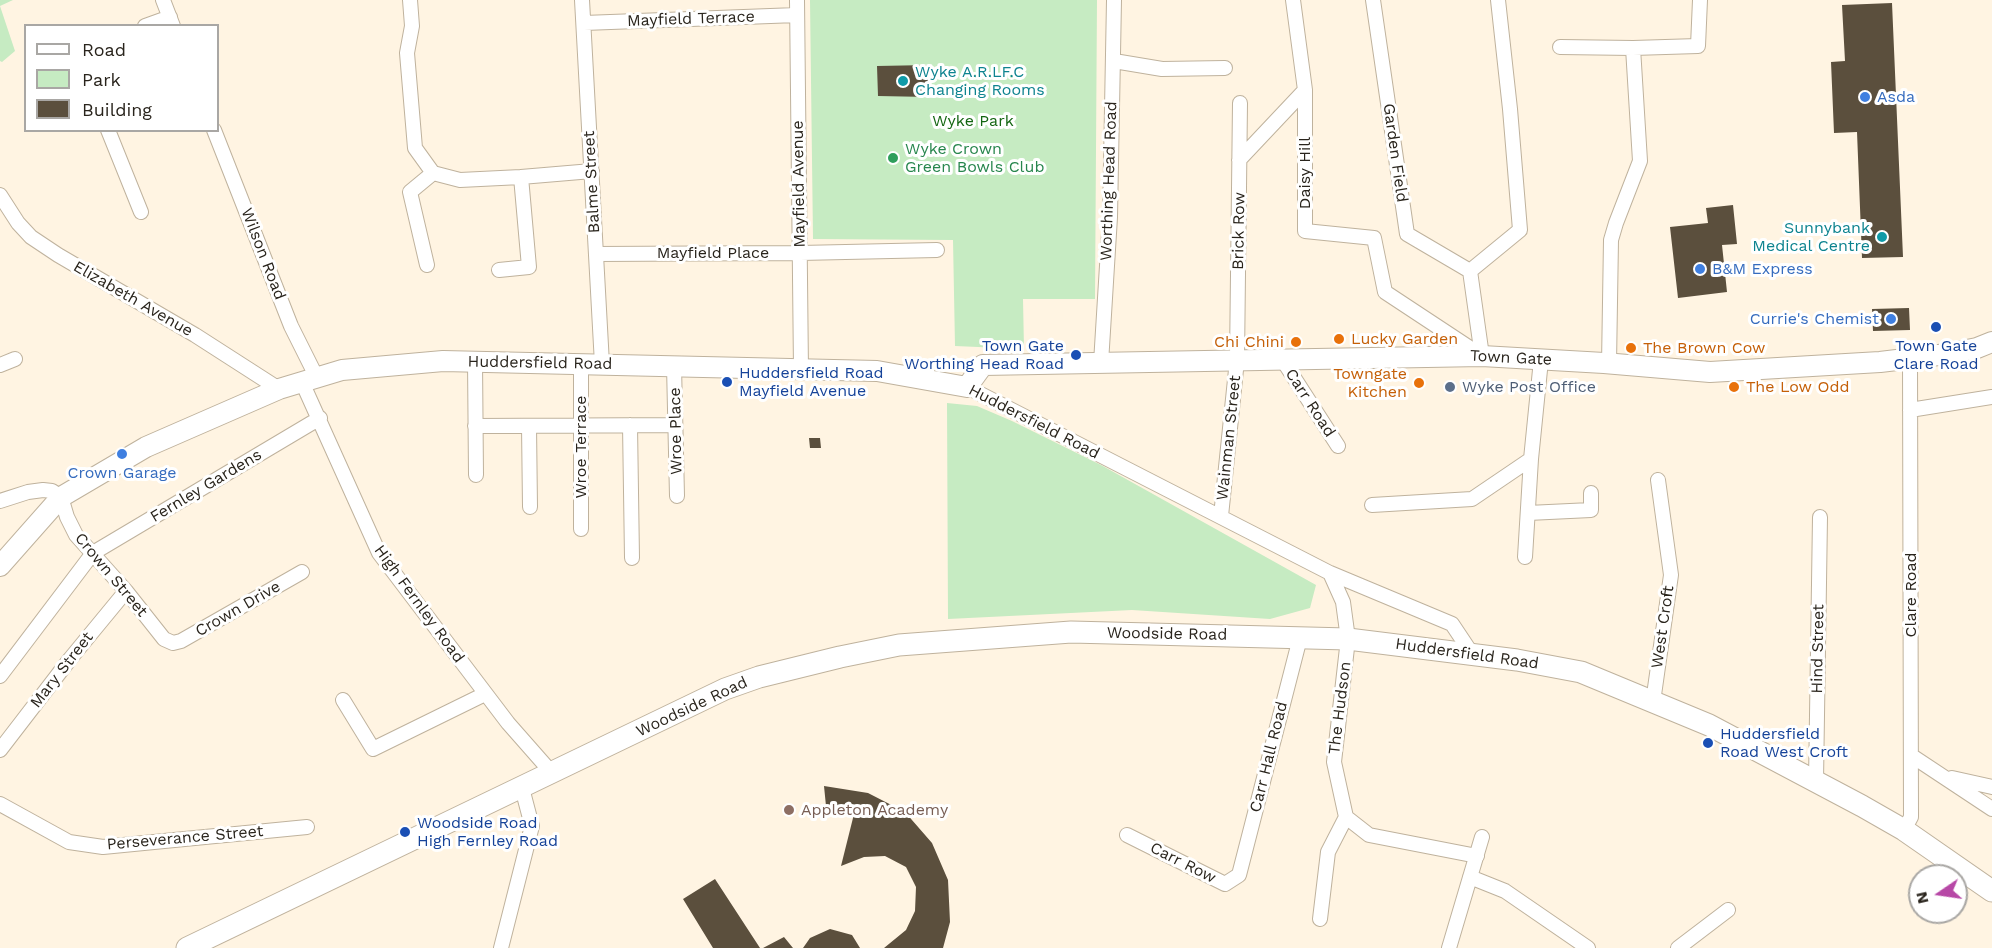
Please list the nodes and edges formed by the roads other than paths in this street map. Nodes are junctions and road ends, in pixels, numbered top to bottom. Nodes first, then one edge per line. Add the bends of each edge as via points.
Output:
1 (164, 0) edge
2 (410, 0) edge
3 (582, 0) edge
4 (797, 0) edge
5 (1114, 0) edge
6 (1293, 0) edge
7 (1373, 0) edge
8 (1497, 0) edge
9 (1700, 0) edge
10 (797, 15) junction
11 (171, 21) edge
12 (584, 23) junction
13 (155, 24) edge
14 (1560, 47) dead end
15 (1633, 48) junction
16 (1114, 61) junction
17 (1225, 68) dead end
18 (1305, 90) junction
19 (1240, 103) dead end
20 (109, 132) edge
21 (215, 132) edge
22 (1239, 160) junction
23 (592, 171) junction
24 (433, 173) junction
25 (521, 177) junction
26 (0, 195) edge
27 (141, 212) dead end
28 (937, 250) dead end
29 (800, 253) junction
30 (596, 254) junction
31 (427, 265) dead end
32 (499, 270) dead end
33 (1470, 271) junction
34 (1992, 342) edge
35 (1482, 356) junction
36 (1911, 358) junction
37 (15, 359) dead end
38 (1282, 359) junction
39 (1237, 360) junction
40 (1541, 360) junction
41 (475, 361) junction
42 (1101, 363) junction
43 (581, 364) junction
44 (602, 364) junction
45 (1609, 364) junction
46 (0, 365) edge
47 (674, 366) junction
48 (801, 369) junction
49 (309, 379) junction
50 (967, 387) junction
51 (279, 389) junction
52 (1992, 397) edge
53 (1910, 410) junction
54 (320, 418) junction
55 (630, 425) junction
56 (675, 425) junction
57 (475, 426) junction
58 (529, 426) junction
59 (581, 426) junction
60 (1338, 446) dead end
61 (1531, 459) junction
62 (476, 475) dead end
63 (1658, 480) dead end
64 (1591, 493) dead end
65 (677, 496) dead end
66 (61, 497) junction
67 (0, 501) edge
68 (1372, 505) dead end
69 (530, 507) dead end
70 (1528, 513) junction
71 (1221, 516) junction
72 (1820, 517) dead end
73 (581, 530) dead end
74 (93, 553) junction
75 (1525, 557) dead end
76 (632, 558) dead end
77 (0, 566) edge
78 (302, 572) dead end
79 (1330, 573) junction
80 (126, 591) junction
81 (1300, 638) junction
82 (1348, 639) junction
83 (173, 643) joint
84 (1472, 654) junction
85 (0, 676) edge
86 (485, 694) junction
87 (343, 700) dead end
88 (1653, 702) junction
89 (0, 750) edge
90 (1912, 756) junction
91 (552, 773) junction
92 (1944, 777) junction
93 (1816, 781) junction
94 (1992, 787) edge
95 (522, 788) junction
96 (0, 804) edge
97 (1992, 809) edge
98 (1346, 817) junction
99 (307, 827) dead end
100 (1904, 830) junction
101 (1127, 835) dead end
102 (1482, 837) dead end
103 (1477, 856) junction
104 (1239, 875) joint
105 (1470, 877) junction
106 (1992, 891) edge
107 (1728, 910) dead end
108 (1320, 919) dead end
109 (187, 948) edge
110 (501, 948) edge
111 (1449, 948) edge
112 (1588, 948) edge
113 (1678, 948) edge

1 - 11 street
2 - 24 street via 412,26 407,53 415,148
3 - 12 street, Balme Street
4 - 10 street, Mayfield Avenue
5 - 16 street, Worthing Head Road
6 - 18 street
7 - 33 street, Garden Field via 1407,234
8 - 33 street via 1520,230
9 - 15 street via 1698,46
10 - 12 street, Mayfield Terrace
10 - 29 street, Mayfield Avenue
11 - 13 street
12 - 23 street, Balme Street
14 - 15 street
15 - 45 street via 1640,161 1611,240
16 - 17 street via 1162,69
16 - 42 street, Worthing Head Road
18 - 22 street
18 - 35 street, Daisy Hill via 1305,231 1374,237 1385,292
19 - 22 street, Brick Row
20 - 27 street
21 - 49 street, Wilson Road
22 - 39 street, Brick Row
23 - 25 street
23 - 30 street, Balme Street
24 - 25 street via 460,180
24 - 31 street via 410,192
25 - 32 street via 529,267
26 - 51 street, Elizabeth Avenue via 31,237
28 - 29 street, Mayfield Place
29 - 30 street, Mayfield Place
29 - 48 street, Mayfield Avenue
30 - 44 street, Balme Street
33 - 35 street
34 - 36 main road, Town Gate via 1947,354
35 - 38 main road, Town Gate
35 - 40 main road, Town Gate
36 - 45 main road, Town Gate via 1710,372
36 - 53 street, Clare Road
37 - 46 street
38 - 39 main road, Town Gate
38 - 60 street, Carr Road
39 - 42 main road, Town Gate
39 - 71 street, Wainman Street
40 - 45 main road, Town Gate
40 - 61 street
41 - 43 main road, Huddersfield Road
41 - 49 main road, Huddersfield Road via 342,370
41 - 57 street
42 - 50 main road, Town Gate via 983,365
43 - 44 main road, Huddersfield Road
43 - 59 street, Wroe Terrace
44 - 47 main road, Huddersfield Road
47 - 48 main road, Huddersfield Road
47 - 56 street, Wroe Place
48 - 50 main road, Huddersfield Road via 877,371
49 - 51 main road, Huddersfield Road
49 - 54 street, High Fernley Road
50 - 71 street, Huddersfield Road
51 - 66 main road, Huddersfield Road via 146,447
52 - 53 street
53 - 90 street, Clare Road
54 - 74 street, Fernley Gardens
54 - 86 street, High Fernley Road via 379,553
55 - 56 street
55 - 59 street
55 - 76 street
56 - 65 street, Wroe Place
57 - 58 street
57 - 62 street
58 - 59 street
58 - 69 street
59 - 73 street, Wroe Terrace
61 - 68 street via 1472,499
61 - 70 street
63 - 88 street, West Croft via 1671,575
64 - 70 street via 1592,510
66 - 67 street via 43,490
66 - 74 street, Crown Street via 76,535
66 - 77 main road, Huddersfield Road
70 - 75 street
71 - 79 street, Huddersfield Road
72 - 93 street, Hind Street
74 - 80 street, Crown Street
74 - 85 street
78 - 83 street, Crown Drive
79 - 82 street via 1343,602
79 - 84 street, Huddersfield Road via 1452,624
80 - 83 street, Crown Street via 164,639
80 - 89 street, Mary Street
81 - 82 main road, Woodside Road
81 - 91 main road, Woodside Road via 1071,632 873,650 794,668 725,690
81 - 104 street, Carr Hall Road
82 - 84 main road, Huddersfield Road
82 - 98 street, The Hudson via 1334,762
84 - 88 main road, Huddersfield Road via 1581,672
86 - 87 street via 373,749
86 - 91 street, High Fernley Road
88 - 93 main road, Huddersfield Road
90 - 92 street
90 - 100 street, Clare Road via 1911,817
91 - 95 main road, Woodside Road
92 - 94 street
92 - 97 street
93 - 100 main road, Huddersfield Road
95 - 109 main road, Woodside Road
95 - 110 street via 532,826
96 - 99 street, Perseverance Street via 69,842 102,847
98 - 103 street via 1369,836
98 - 108 street via 1328,852
100 - 106 main road, Huddersfield Road
101 - 104 street, Carr Row via 1225,884
102 - 103 street
103 - 105 street
105 - 111 street
105 - 112 street via 1505,891
107 - 113 street

